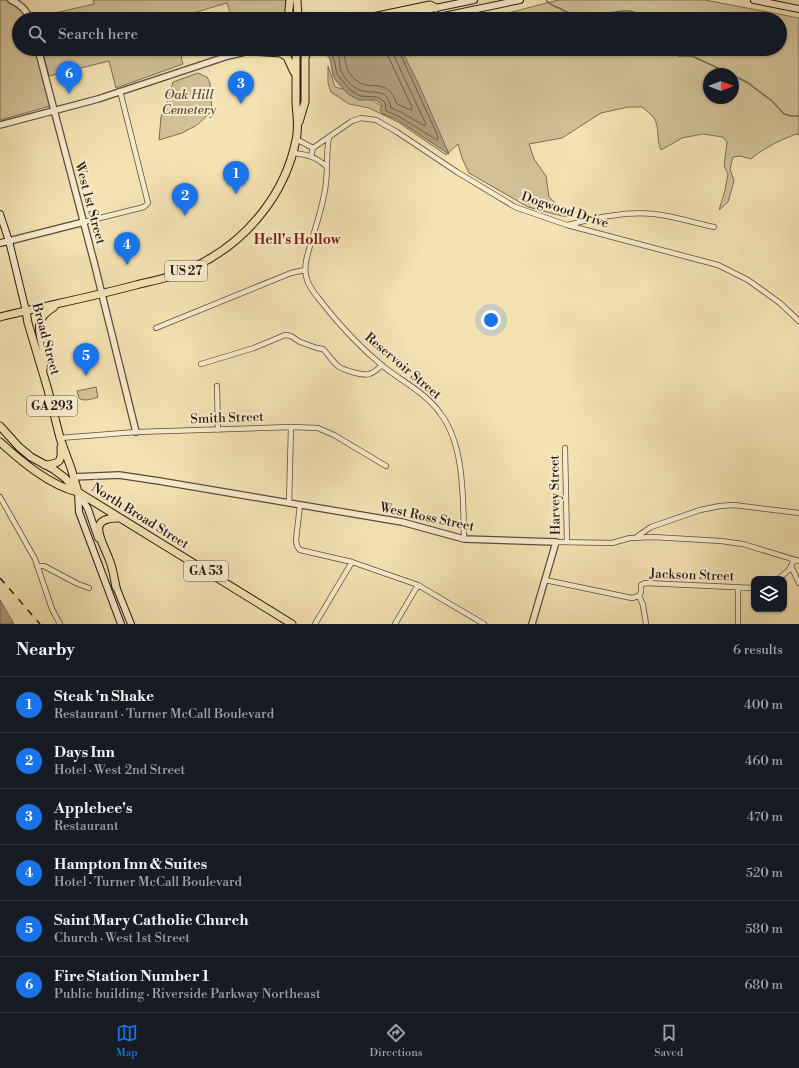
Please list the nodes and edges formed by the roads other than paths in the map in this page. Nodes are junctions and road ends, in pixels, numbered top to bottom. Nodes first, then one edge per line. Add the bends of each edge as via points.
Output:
1 (11, 0) edge
2 (290, 0) edge
3 (474, 0) edge
4 (754, 0) edge
5 (517, 1) edge
6 (436, 8) junction
7 (799, 9) edge
8 (27, 12) edge
9 (289, 12) edge
10 (396, 12) edge
11 (416, 12) edge
12 (463, 12) edge
13 (40, 56) edge
14 (228, 56) edge
15 (284, 56) edge
16 (296, 56) edge
17 (305, 56) edge
18 (295, 74) junction
19 (120, 91) junction
20 (54, 110) junction
21 (0, 125) edge
22 (297, 128) junction
23 (328, 136) junction
24 (296, 139) junction
25 (313, 148) junction
26 (292, 153) junction
27 (311, 156) junction
28 (326, 166) junction
29 (0, 214) edge
30 (84, 222) junction
31 (567, 225) junction
32 (714, 227) dead end
33 (9, 241) junction
34 (0, 243) edge
35 (305, 270) junction
36 (103, 294) junction
37 (58, 304) junction
38 (26, 311) junction
39 (0, 317) edge
40 (799, 320) edge
41 (156, 328) dead end
42 (201, 364) dead end
43 (382, 365) junction
44 (42, 373) junction
45 (217, 386) dead end
46 (0, 426) edge
47 (291, 427) junction
48 (218, 430) junction
49 (136, 432) junction
50 (9, 437) junction
51 (60, 438) junction
52 (0, 443) edge
53 (565, 448) dead end
54 (44, 465) junction
55 (386, 466) dead end
56 (74, 477) junction
57 (78, 492) junction
58 (0, 497) edge
59 (289, 503) junction
60 (300, 505) junction
61 (799, 513) edge
62 (120, 518) junction
63 (635, 538) junction
64 (464, 539) junction
65 (556, 542) junction
66 (567, 542) junction
67 (796, 561) edge
68 (352, 562) junction
69 (37, 566) junction
70 (791, 566) junction
71 (782, 576) edge
72 (545, 580) junction
73 (799, 583) edge
74 (418, 585) junction
75 (116, 587) junction
76 (89, 588) dead end
77 (738, 588) junction
78 (751, 588) edge
79 (639, 596) junction
80 (478, 623) edge
81 (60, 624) edge
82 (121, 624) edge
83 (131, 624) edge
84 (292, 624) edge
85 (315, 624) edge
86 (394, 624) edge
87 (484, 624) edge
88 (532, 624) edge
89 (646, 624) edge
90 (738, 624) edge

1 - 8 street
2 - 9 main road
3 - 6 main road
4 - 7 main road
5 - 12 main road
6 - 10 main road via 430,5
6 - 11 main road
13 - 20 street, West 1st Street
14 - 19 street
15 - 18 main road
16 - 18 main road, US 27
17 - 22 main road via 305,102
18 - 22 main road, US 27
19 - 20 street
19 - 30 street via 148,203 144,207
20 - 21 street
20 - 30 street, West 1st Street
22 - 24 main road, US 27
23 - 25 street, Dogwood Drive
23 - 28 street
23 - 31 street, Dogwood Drive via 352,120 376,120 515,207
24 - 25 street
24 - 26 main road, US 27
25 - 27 street
26 - 27 street
26 - 36 main road, US 27 via 282,180 265,210 249,229 227,248 176,275
27 - 28 street
28 - 35 street via 324,198
29 - 33 main road, Broad Street
30 - 33 street
30 - 36 street, West 1st Street
31 - 32 street via 641,214 665,216
31 - 40 street, Dogwood Drive via 718,265 748,280
33 - 34 main road
33 - 38 main road, Broad Street
35 - 41 street via 291,273
35 - 43 street, Reservoir Street via 309,286 342,328
36 - 37 main road, US 27
36 - 49 street, West 1st Street
37 - 38 main road, US 27
37 - 44 main road via 45,312 39,324 45,356
38 - 39 main road, US 27
38 - 44 main road, Broad Street / GA 293
42 - 43 street via 254,348 285,335 323,349 345,370 368,375
43 - 64 street, Reservoir Street via 424,394 441,413 451,433 458,457
44 - 51 main road, Broad Street / GA 293
45 - 48 street
46 - 50 main road, GA 53
47 - 48 street, Smith Street
47 - 55 street, Smith Street via 327,431
47 - 59 street
48 - 49 street, Smith Street
49 - 51 street, Smith Street
50 - 52 street
50 - 54 main road, GA 53
51 - 54 main road via 60,460 55,464
51 - 56 main road, Broad Street / GA 293
52 - 57 main road, GA 53 via 44,477
53 - 66 street, Harvey Street
54 - 57 main road, GA 53 via 65,478
56 - 57 main road, Broad Street / GA 293
56 - 59 street, West Ross Street via 119,475
57 - 62 main road, North Broad Street / GA 53
57 - 75 main road, GA 293 via 88,509
57 - 82 main road, GA 293 via 79,512
58 - 69 street
59 - 60 street, West Ross Street
60 - 64 street, West Ross Street via 402,522
60 - 68 street via 296,540 298,549
61 - 63 street via 734,505 720,506 651,527
62 - 75 main road via 105,519 99,528
62 - 84 main road, North Broad Street / GA 53
63 - 66 street, West Ross Street via 612,543
63 - 67 street, West Ross Street via 733,542
64 - 65 street, West Ross Street
65 - 66 street, West Ross Street
65 - 72 street, Harvey Street
67 - 70 street
68 - 74 street
68 - 85 street
69 - 76 street via 44,566
69 - 81 street
70 - 71 street
70 - 73 street
72 - 79 street, Jackson Street via 632,598
72 - 88 street, Harvey Street
74 - 80 street
74 - 86 street
75 - 83 main road, GA 293
77 - 78 street, Jackson Street
77 - 79 street, Jackson Street via 645,583 641,585
77 - 90 street
79 - 89 street
80 - 87 street

